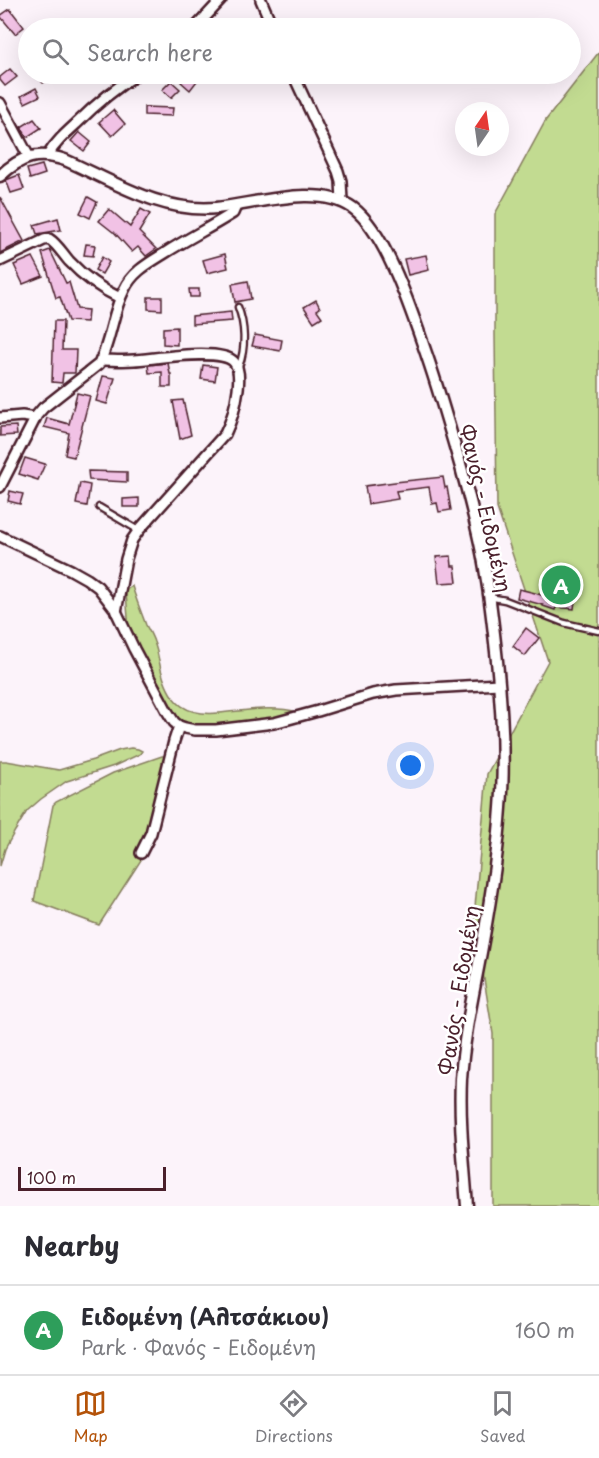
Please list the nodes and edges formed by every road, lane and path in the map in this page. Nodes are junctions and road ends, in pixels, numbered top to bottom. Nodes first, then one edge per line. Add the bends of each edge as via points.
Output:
1 (221, 0) edge
2 (261, 0) edge
3 (204, 18) edge
4 (269, 18) edge
5 (121, 84) edge
6 (298, 84) edge
7 (2, 109) edge
8 (48, 155) junction
9 (29, 157) junction
10 (0, 176) edge
11 (342, 201) junction
12 (236, 206) junction
13 (0, 261) edge
14 (120, 298) junction
15 (238, 307) dead end
16 (101, 360) junction
17 (238, 369) junction
18 (0, 418) edge
19 (35, 418) junction
20 (0, 487) edge
21 (99, 507) dead end
22 (139, 530) junction
23 (0, 536) edge
24 (489, 597) junction
25 (116, 612) junction
26 (599, 631) edge
27 (499, 684) junction
28 (179, 726) junction
29 (141, 854) dead end
30 (467, 1206) edge

1 - 3 street
2 - 4 street
5 - 8 street via 59,139
6 - 11 street via 338,171
7 - 9 street
8 - 9 street, Φανός - Ειδομένη
8 - 12 street, Φανός - Ειδομένη via 162,202 197,209
9 - 10 street, Φανός - Ειδομένη
11 - 12 street, Φανός - Ειδομένη via 298,196
11 - 24 street, Φανός - Ειδομένη via 369,224 407,299 470,501
12 - 14 street via 229,216 143,268
13 - 14 street via 49,239 79,270
14 - 16 street
15 - 17 lane via 244,334
16 - 17 street via 209,355 228,358
16 - 19 street
17 - 22 street via 237,397 225,434
18 - 19 street
19 - 20 street
21 - 22 lane
22 - 25 street via 126,559
23 - 25 street via 87,579 106,596
24 - 26 lane
24 - 27 street, Φανός - Ειδομένη
25 - 28 street via 166,711
27 - 28 street via 386,692 249,727 203,730
27 - 30 street, Φανός - Ειδομένη via 503,740 499,840 461,1078
28 - 29 street via 151,832

